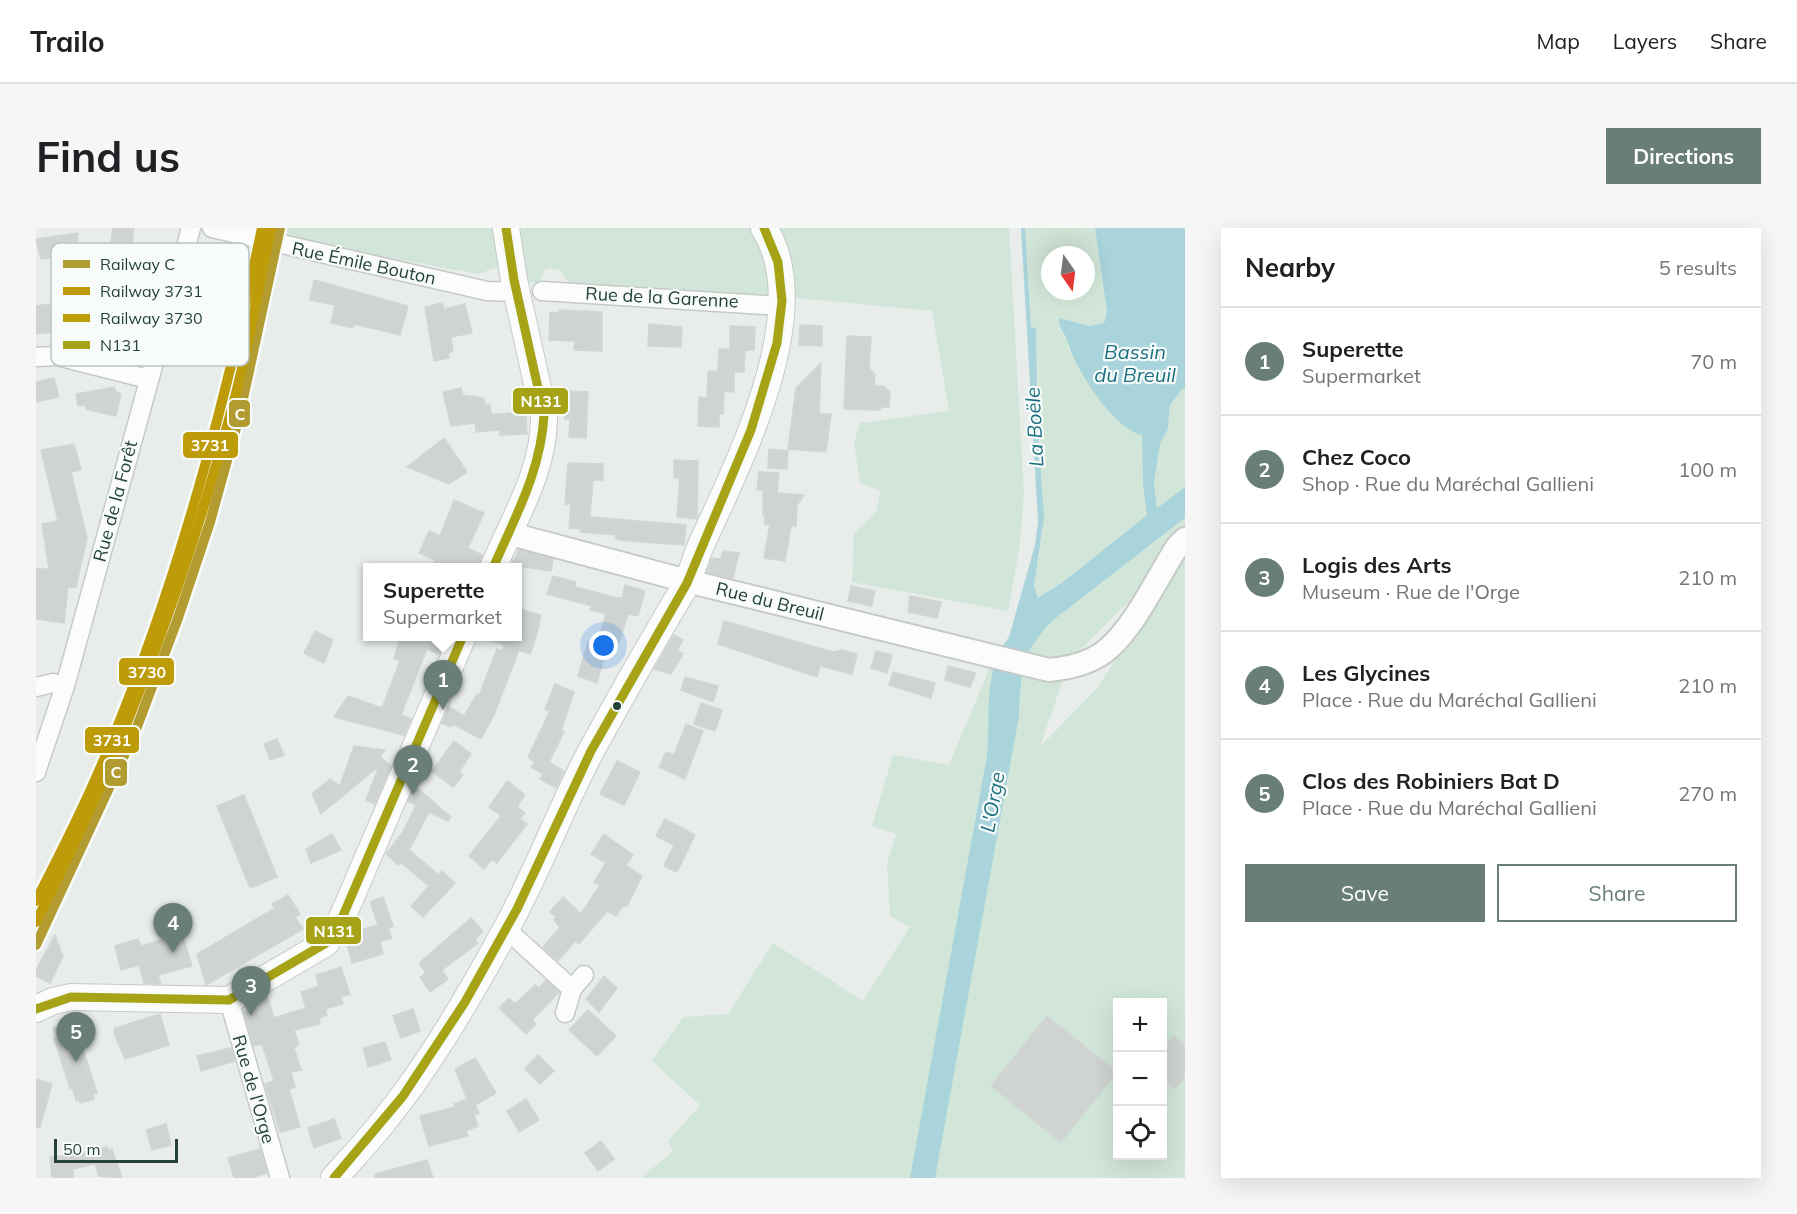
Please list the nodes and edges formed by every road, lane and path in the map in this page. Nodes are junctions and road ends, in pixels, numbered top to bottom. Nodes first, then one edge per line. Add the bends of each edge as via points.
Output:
1 (191, 228) edge
2 (212, 228) edge
3 (506, 228) edge
4 (526, 228) edge
5 (764, 228) edge
6 (187, 243) edge
7 (515, 286) junction
8 (542, 291) dead end
9 (781, 306) junction
10 (51, 356) edge
11 (36, 357) edge
12 (97, 366) edge
13 (152, 366) edge
14 (148, 379) junction
15 (511, 534) junction
16 (1185, 539) edge
17 (495, 563) edge
18 (687, 581) junction
19 (460, 641) edge
20 (65, 686) junction
21 (36, 687) edge
22 (36, 772) edge
23 (506, 929) junction
24 (584, 975) dead end
25 (572, 989) junction
26 (229, 1000) junction
27 (36, 1009) edge
28 (565, 1013) dead end
29 (280, 1178) edge
30 (334, 1178) edge

1 - 6 street, Rue de la Forêt
2 - 7 street, Rue Émile Bouton via 487,291
3 - 7 main road
4 - 7 main road
5 - 9 main road via 780,269
7 - 15 main road via 544,415 544,436 540,460
8 - 9 street, Rue de la Garenne
9 - 18 main road via 781,322 754,429
10 - 11 street
12 - 14 street
13 - 14 street, Rue de la Forêt
14 - 20 street, Rue de la Forêt
15 - 17 main road
15 - 18 street, Rue du Breuil
16 - 18 street, Rue du Breuil via 1108,649 1087,662 1049,670
18 - 23 main road via 576,780
19 - 26 main road via 336,928 326,943
20 - 21 street via 53,683
20 - 22 street, Rue de la Forêt
23 - 25 street
23 - 30 main road via 415,1078 388,1117
24 - 25 street
25 - 28 street
26 - 27 main road via 71,997
26 - 29 street, Rue de l'Orge

